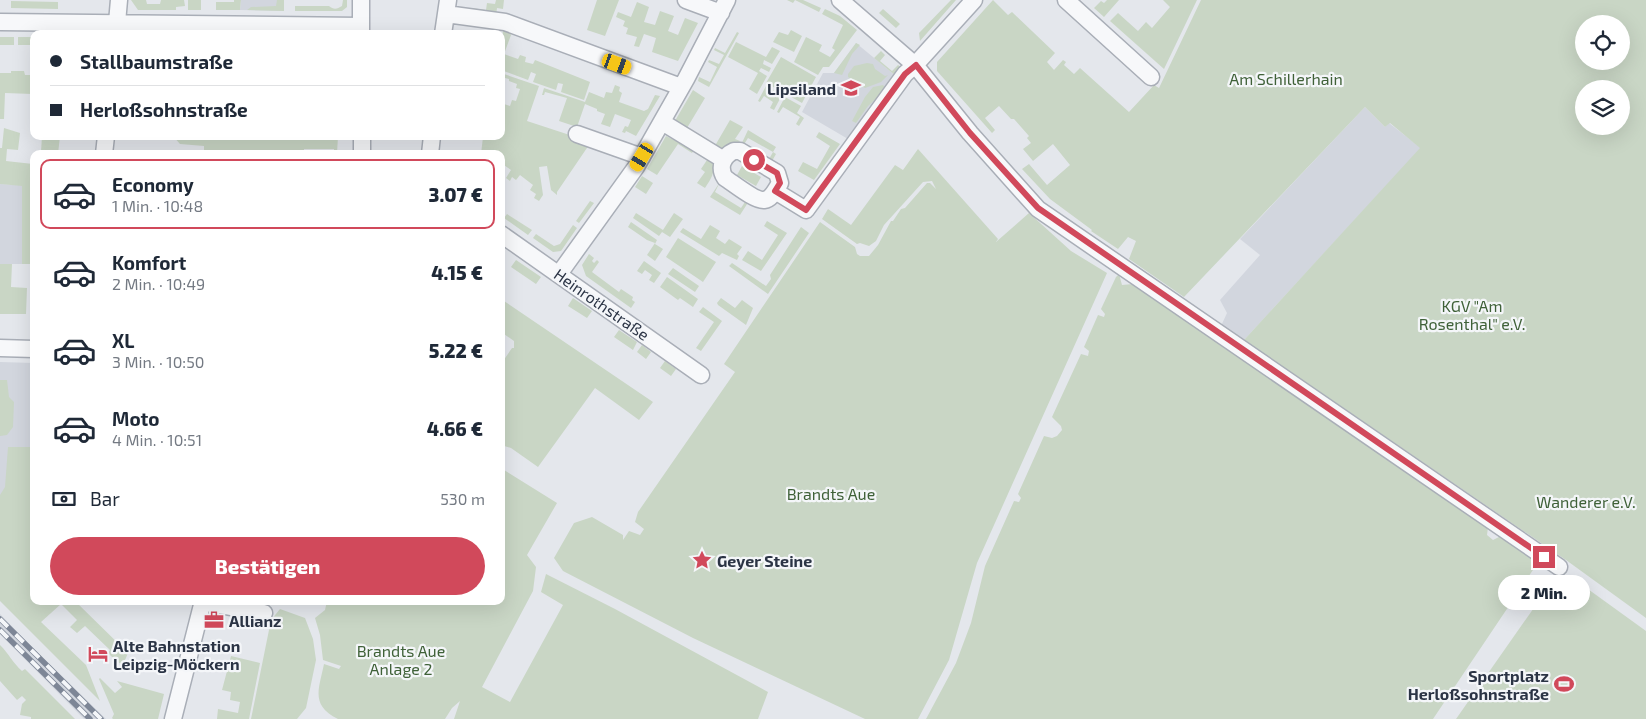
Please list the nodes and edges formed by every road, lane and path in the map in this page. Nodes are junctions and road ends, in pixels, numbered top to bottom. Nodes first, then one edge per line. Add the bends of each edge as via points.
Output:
1 (119, 0) edge
2 (361, 0) edge
3 (686, 0) edge
4 (840, 0) edge
5 (974, 0) edge
6 (1066, 0) edge
7 (447, 7) edge
8 (724, 7) edge
9 (0, 22) edge
10 (116, 29) edge
11 (361, 30) edge
12 (444, 30) edge
13 (916, 65) junction
14 (1151, 77) dead end
15 (682, 87) junction
16 (662, 122) junction
17 (577, 134) dead end
18 (642, 157) junction
19 (724, 160) junction
20 (775, 191) junction
21 (505, 237) edge
22 (559, 274) junction
23 (0, 348) edge
24 (30, 350) edge
25 (701, 375) dead end
26 (1559, 567) dead end
27 (202, 605) edge
28 (220, 605) edge
29 (264, 613) dead end
30 (173, 719) edge

1 - 10 street
2 - 11 street
3 - 8 street
4 - 13 street
5 - 13 street
6 - 14 street
7 - 12 street
7 - 15 street via 505,22
8 - 15 street
9 - 10 street
10 - 11 street
13 - 20 street via 905,74 806,210
13 - 26 street via 970,133 1038,208
15 - 16 street
16 - 18 street
16 - 19 street
17 - 18 street
18 - 22 street
19 - 20 street via 721,168 725,178 757,199 764,200
19 - 20 street via 730,153 740,151 769,168 778,175 780,183
21 - 22 street, Heinrothstraße
22 - 25 street, Heinrothstraße
23 - 24 street
27 - 30 street
28 - 29 street

